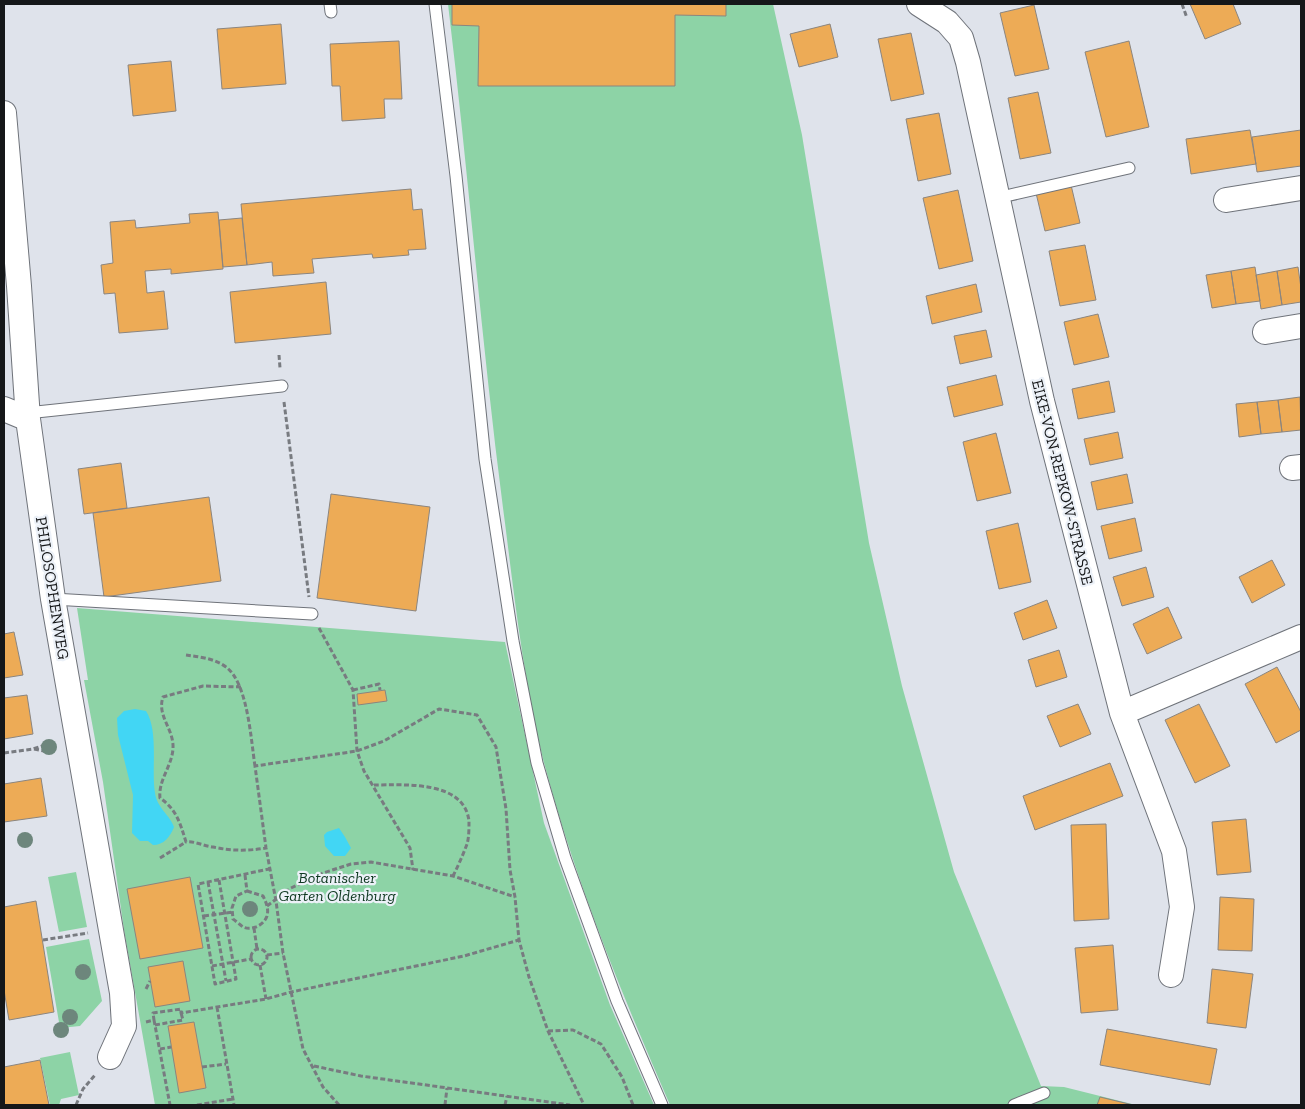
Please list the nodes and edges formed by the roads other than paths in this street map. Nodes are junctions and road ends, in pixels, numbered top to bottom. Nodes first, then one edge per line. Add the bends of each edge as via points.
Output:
1 (435, 4) edge
2 (919, 4) edge
3 (4, 113) edge
4 (1129, 168) dead end
5 (1301, 188) edge
6 (997, 198) junction
7 (1226, 200) dead end
8 (1301, 326) edge
9 (1265, 332) dead end
10 (282, 386) road end
11 (4, 409) edge
12 (27, 416) junction
13 (53, 599) junction
14 (312, 614) road end
15 (1301, 637) edge
16 (1122, 713) junction
17 (1172, 975) dead end
18 (110, 1057) road end
19 (1044, 1094) dead end
20 (662, 1105) edge
21 (1014, 1105) edge

1 - 20 lane via 485,459 513,641 537,763 565,858 616,1001
2 - 6 street, EIKE-VON-REPKOW-STRASSE via 947,22 961,38
3 - 12 street, PHILOSOPHENWEG
4 - 6 lane
5 - 7 street
6 - 16 street, EIKE-VON-REPKOW-STRASSE via 1042,401
8 - 9 street
10 - 12 lane
11 - 12 street
12 - 13 street, PHILOSOPHENWEG
13 - 14 lane
13 - 18 street, PHILOSOPHENWEG via 122,993 124,1026
15 - 16 street
16 - 17 street, EIKE-VON-REPKOW-STRASSE via 1174,851 1182,907
19 - 21 lane

